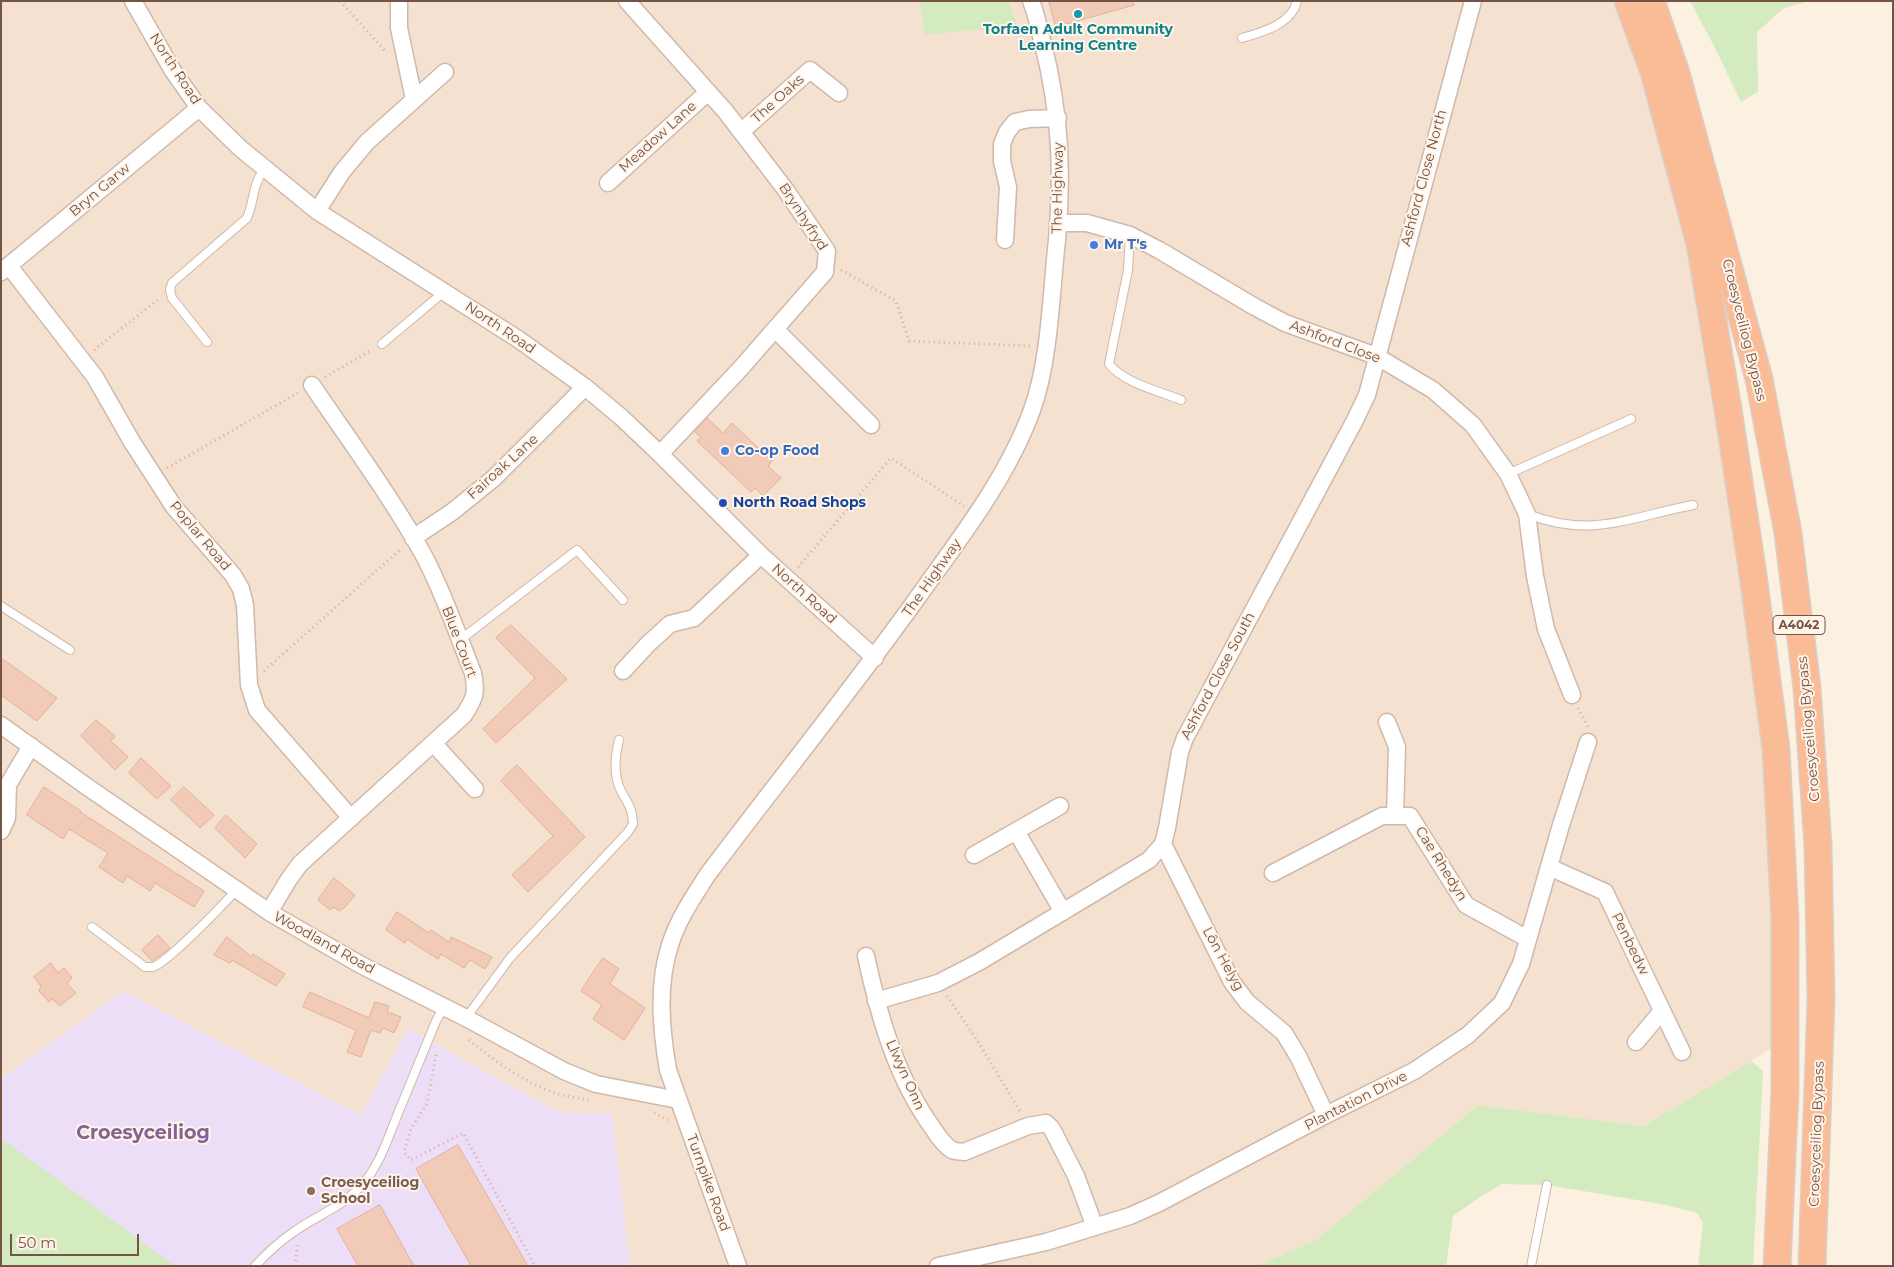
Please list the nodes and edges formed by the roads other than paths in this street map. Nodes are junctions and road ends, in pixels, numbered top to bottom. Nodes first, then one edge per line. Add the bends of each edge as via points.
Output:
1 (133, 1) edge
2 (399, 1) edge
3 (627, 1) edge
4 (1031, 1) edge
5 (1297, 1) edge
6 (1472, 1) edge
7 (1628, 1) edge
8 (1651, 1) edge
9 (1242, 38) dead end
10 (445, 72) dead end
11 (708, 92) junction
12 (839, 93) dead end
13 (414, 99) junction
14 (199, 108) junction
15 (1058, 118) junction
16 (741, 132) junction
17 (264, 169) junction
18 (608, 183) dead end
19 (317, 211) junction
20 (1058, 223) junction
21 (1130, 235) junction
22 (1004, 240) dead end
23 (5, 269) edge
24 (445, 291) junction
25 (775, 329) junction
26 (207, 342) dead end
27 (382, 344) road end
28 (1376, 356) junction
29 (312, 385) road end
30 (585, 387) junction
31 (1181, 400) dead end
32 (1632, 419) dead end
33 (871, 425) dead end
34 (660, 454) junction
35 (1508, 474) junction
36 (1693, 505) dead end
37 (1527, 514) junction
38 (413, 538) junction
39 (761, 556) junction
40 (623, 600) dead end
41 (1, 606) edge
42 (460, 640) junction
43 (70, 650) dead end
44 (875, 658) junction
45 (623, 671) dead end
46 (1572, 695) road end
47 (1387, 722) dead end
48 (1, 725) edge
49 (619, 740) dead end
50 (1588, 742) road end
51 (434, 744) junction
52 (31, 746) junction
53 (475, 789) dead end
54 (1060, 806) dead end
55 (1395, 816) junction
56 (350, 818) junction
57 (1, 830) edge
58 (1016, 831) junction
59 (1163, 844) junction
60 (974, 855) dead end
61 (1549, 866) junction
62 (1273, 873) dead end
63 (236, 890) junction
64 (269, 912) junction
65 (1063, 912) junction
66 (92, 927) dead end
67 (1528, 939) junction
68 (866, 956) dead end
69 (876, 1001) junction
70 (444, 1007) junction
71 (1662, 1011) junction
72 (466, 1018) junction
73 (1636, 1042) dead end
74 (1682, 1052) dead end
75 (678, 1100) junction
76 (1326, 1115) junction
77 (1547, 1185) dead end
78 (1095, 1227) junction
79 (255, 1266) edge
80 (738, 1266) edge
81 (938, 1266) edge
82 (1531, 1266) edge
83 (1777, 1266) edge
84 (1812, 1266) edge

1 - 14 street, North Road via 173,71
2 - 13 street via 399,28
3 - 11 street, Brynhyfryd
4 - 15 street, The Highway
5 - 9 lane via 1295,10 1283,22
6 - 28 street, Ashford Close North
7 - 83 highway, Croesyceiliog Bypass / A4042 via 1654,72 1700,244 1753,575 1776,749 1785,920 1785,1092
8 - 84 highway, Croesyceiliog Bypass / A4042 via 1676,73 1759,379 1788,533 1807,688 1818,845 1821,999
10 - 13 street
11 - 16 street, Brynhyfryd
11 - 18 street, Meadow Lane
12 - 16 street, The Oaks via 810,70
13 - 19 street via 355,156
14 - 17 street, North Road
14 - 23 street, Bryn Garw
15 - 20 street, The Highway
15 - 22 street via 1015,122 1007,132 1002,144 1008,187
16 - 25 street, Brynhyfryd via 828,251 826,272
17 - 19 street, North Road
17 - 26 lane via 253,191 247,218 172,283 172,298
19 - 24 street, North Road
20 - 21 street, Ashford Close via 1087,224
20 - 44 street, The Highway via 1046,347 1032,409 1013,454 976,514
21 - 28 street, Ashford Close via 1285,323
21 - 31 lane via 1128,270 1109,364 1126,378
23 - 56 street, Poplar Road via 95,377 174,507 233,575 245,605 249,685 257,710
24 - 27 lane
24 - 30 street, North Road
25 - 33 street
25 - 34 street, Brynhyfryd
28 - 35 street, Ashford Close via 1433,390 1474,425
28 - 59 street, Ashford Close South via 1366,395 1354,422 1185,738
29 - 38 street, Blue Court
30 - 34 street, North Road
30 - 38 street, Fairoak Lane via 494,478
32 - 35 lane
34 - 39 street, North Road
35 - 37 street, Ashford Close
36 - 37 lane via 1595,526 1548,521
37 - 46 street, Ashford Close via 1534,576 1546,629
38 - 42 street, Blue Court via 434,575
39 - 44 street, North Road
39 - 45 street via 694,618 670,624
40 - 42 lane via 577,550
41 - 43 lane
42 - 51 street, Blue Court via 476,689 464,715
44 - 75 street, The Highway via 708,874 670,944 664,974 662,1039
47 - 55 street via 1397,747
48 - 52 street, Woodland Road
49 - 72 lane via 615,755 616,771 621,790 629,802 633,824 510,958
50 - 61 street, Plantation Drive
51 - 53 street
51 - 56 street, Blue Court
52 - 57 street via 8,786 7,818
52 - 63 street, Woodland Road
54 - 58 street
55 - 62 street via 1382,816
55 - 67 street, Cae Rhedyn via 1410,816 1466,905
56 - 64 street, Blue Court via 300,864
58 - 60 street
58 - 65 street
59 - 65 street via 1149,860
59 - 76 street, Lôn Helyg via 1232,982 1247,1002 1284,1033
61 - 67 street, Plantation Drive
61 - 71 street, Penbedw via 1605,892
63 - 64 street, Woodland Road
63 - 66 lane via 154,966 145,967
64 - 70 street, Woodland Road via 361,965
65 - 69 street via 938,983
67 - 76 street, Plantation Drive via 1521,964 1502,1003 1468,1035 1414,1071
68 - 69 street, Llwyn Onn
69 - 78 street, Llwyn Onn via 890,1046 919,1109 937,1135 953,1151 964,1152 1028,1126 1046,1123 1076,1176
70 - 72 street, Woodland Road
70 - 79 lane via 374,1170 357,1190 272,1248
71 - 73 street
71 - 74 street, Penbedw
72 - 75 street, Woodland Road via 564,1071 596,1084
75 - 80 street, Turnpike Road
76 - 78 street, Plantation Drive via 1159,1203
77 - 82 lane
78 - 81 street, Plantation Drive via 1046,1242

